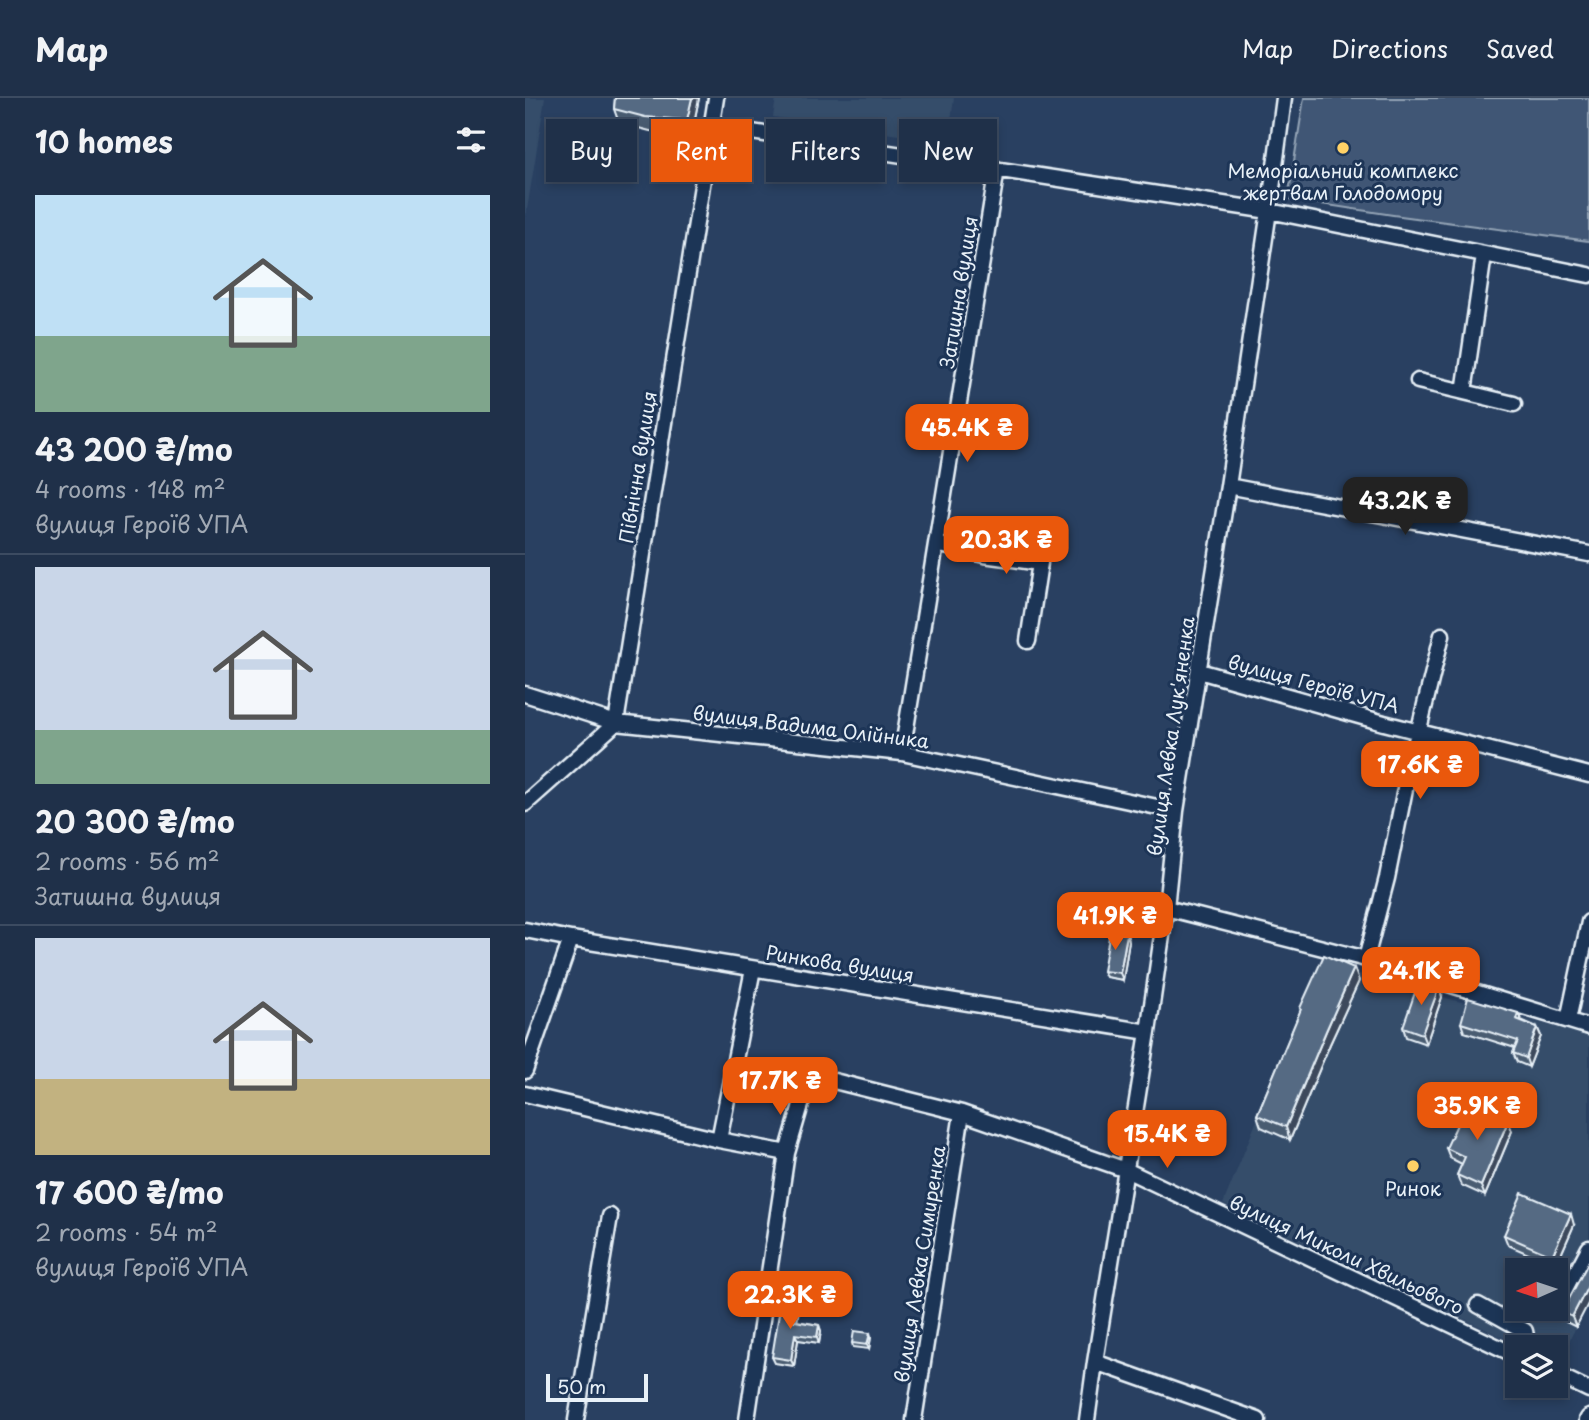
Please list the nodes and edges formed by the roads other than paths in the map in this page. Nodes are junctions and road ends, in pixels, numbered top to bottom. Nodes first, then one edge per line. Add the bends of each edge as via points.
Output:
1 (716, 98) edge
2 (1283, 98) edge
3 (713, 119) edge
4 (752, 132) edge
5 (899, 154) edge
6 (997, 169) edge
7 (703, 182) edge
8 (995, 182) edge
9 (1269, 211) junction
10 (1484, 255) junction
11 (1589, 275) edge
12 (1418, 382) dead end
13 (1464, 393) junction
14 (1514, 404) dead end
15 (1228, 486) junction
16 (936, 544) junction
17 (1589, 554) edge
18 (1443, 635) dead end
19 (1028, 641) dead end
20 (1199, 671) junction
21 (525, 694) edge
22 (616, 723) junction
23 (1419, 732) junction
24 (902, 754) junction
25 (1589, 775) edge
26 (525, 804) edge
27 (1175, 811) junction
28 (1167, 908) junction
29 (1589, 922) edge
30 (525, 930) edge
31 (571, 939) junction
32 (1366, 959) junction
33 (753, 968) junction
34 (1568, 1020) junction
35 (1589, 1027) edge
36 (1148, 1032) junction
37 (525, 1071) edge
38 (525, 1094) edge
39 (962, 1113) junction
40 (719, 1140) junction
41 (787, 1153) junction
42 (1126, 1170) junction
43 (610, 1216) dead end
44 (1589, 1248) edge
45 (1568, 1288) edge
46 (1478, 1305) dead end
47 (1526, 1335) edge
48 (1505, 1350) edge
49 (1095, 1362) junction
50 (1568, 1380) edge
51 (1589, 1390) edge
52 (1241, 1417) edge
53 (576, 1420) edge
54 (747, 1420) edge
55 (914, 1420) edge
56 (1087, 1420) edge
57 (1258, 1420) edge

1 - 3 street, Північна вулиця
2 - 9 street, вулиця Левка Лук'яненка
4 - 5 street
6 - 9 street
7 - 22 street, Північна вулиця
8 - 16 street, Затишна вулиця
9 - 10 street
9 - 15 street, вулиця Левка Лук'яненка
10 - 11 street
10 - 13 street
12 - 13 street
13 - 14 street
15 - 17 street
15 - 20 street, вулиця Левка Лук'яненка
16 - 19 street via 1040,563
16 - 24 street, Затишна вулиця
18 - 23 street, вулиця Героїв УПА
20 - 23 street, вулиця Героїв УПА
20 - 27 street, вулиця Левка Лук'яненка
21 - 22 street, вулиця Вадима Олійника
22 - 24 street, вулиця Вадима Олійника
22 - 26 street
23 - 25 street
23 - 32 street, вулиця Героїв УПА
24 - 27 street, вулиця Вадима Олійника
27 - 28 street, вулиця Левка Лук'яненка
28 - 32 street
28 - 36 street, вулиця Левка Лук'яненка
29 - 34 street
30 - 31 street, Ринкова вулиця
31 - 33 street, Ринкова вулиця
31 - 37 street
32 - 34 street
33 - 36 street, Ринкова вулиця
33 - 40 street
34 - 35 street
36 - 42 street, вулиця Левка Лук'яненка
38 - 40 street
39 - 41 street, вулиця Миколи Хвильового via 822,1078 805,1091
39 - 42 street, вулиця Миколи Хвильового
39 - 55 street, вулиця Левка Симиренка
40 - 41 street
41 - 54 street
42 - 48 street, вулиця Миколи Хвильового
42 - 49 street, вулиця Левка Лук'яненка
43 - 53 street
44 - 45 street
46 - 47 street
49 - 52 street
49 - 56 street, вулиця Левка Лук'яненка
50 - 51 street
52 - 57 street

